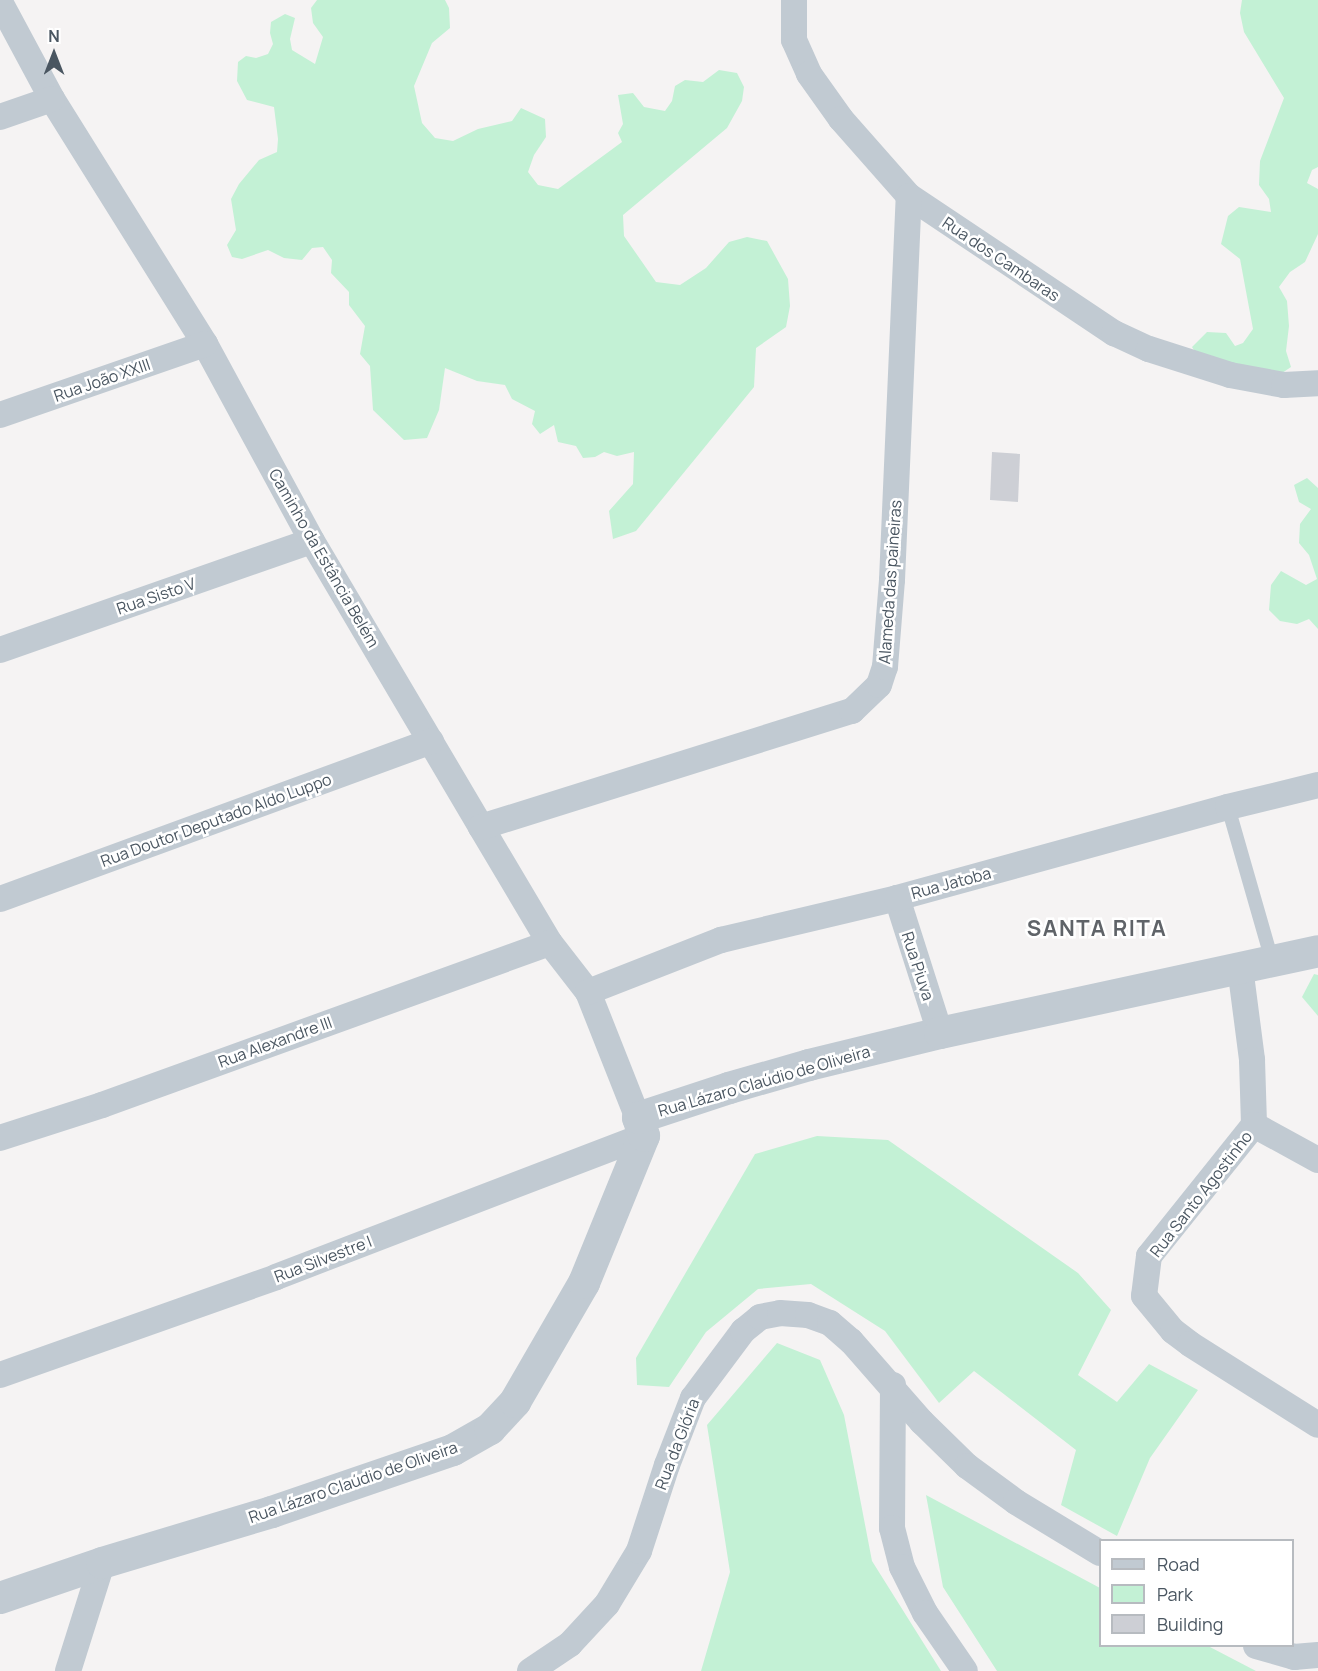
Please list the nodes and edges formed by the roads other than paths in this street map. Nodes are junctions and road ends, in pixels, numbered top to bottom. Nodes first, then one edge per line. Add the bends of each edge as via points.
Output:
1 (794, 0) edge
2 (0, 2) edge
3 (52, 99) junction
4 (0, 117) edge
5 (909, 196) junction
6 (205, 344) junction
7 (1318, 383) edge
8 (0, 415) edge
9 (312, 542) junction
10 (0, 650) edge
11 (431, 741) junction
12 (1318, 784) edge
13 (1228, 807) junction
14 (481, 827) junction
15 (897, 898) junction
16 (0, 899) edge
17 (549, 943) junction
18 (1318, 951) edge
19 (1272, 960) junction
20 (1240, 967) junction
21 (588, 992) junction
22 (940, 1033) junction
23 (1254, 1125) junction
24 (641, 1127) junction
25 (0, 1138) edge
26 (1318, 1160) edge
27 (0, 1375) edge
28 (893, 1385) junction
29 (1318, 1425) edge
30 (1099, 1552) edge
31 (102, 1563) junction
32 (0, 1598) edge
33 (1259, 1647) edge
34 (1318, 1654) edge
35 (68, 1671) edge
36 (530, 1671) edge
37 (965, 1671) edge

1 - 5 street, Rua dos Cambaras via 794,40 809,74 841,120
2 - 3 street, Caminho da Estância Belém
3 - 4 street
3 - 6 street, Caminho da Estância Belém
5 - 7 street, Rua dos Cambaras via 1086,317 1149,349 1230,375 1284,385
5 - 14 street, Alameda das paineiras via 892,579 885,667 879,685 852,711
6 - 8 street, Rua João XXIII
6 - 9 street, Caminho da Estância Belém
9 - 10 street, Rua Sisto V
9 - 11 street, Caminho da Estância Belém
11 - 14 street, Caminho da Estância Belém
11 - 16 street, Rua Doutor Deputado Aldo Luppo
12 - 13 street, Rua Jatoba
13 - 15 street, Rua Jatoba
13 - 19 lane
14 - 17 street, Caminho da Estância Belém
15 - 21 street, Rua Jatoba via 721,940
15 - 22 street, Rua Piuva
17 - 21 street, Caminho da Estância Belém
17 - 25 street, Rua Alexandre III via 102,1105
18 - 19 street, Rua Lázaro Claúdio de Oliveira
19 - 20 street, Rua Lázaro Claúdio de Oliveira
20 - 22 street, Rua Lázaro Claúdio de Oliveira
20 - 23 street via 1252,1060
21 - 24 street, Caminho da Estância Belém
22 - 24 street, Rua Lázaro Claúdio de Oliveira via 752,1081
23 - 26 street
23 - 29 street, Rua Santo Agostinho via 1149,1256 1144,1296 1173,1331 1190,1344
24 - 27 street, Rua Silvestre I via 276,1277
24 - 31 street, Rua Lázaro Claúdio de Oliveira via 584,1284 515,1402 490,1429 442,1454 272,1512
28 - 30 street, Rua da Glória via 922,1422 967,1466 1016,1502
28 - 36 street, Rua da Glória via 830,1323 808,1315 780,1313 760,1317 743,1331 693,1398 639,1551 607,1604 570,1644
28 - 37 street via 892,1528 897,1548 902,1567 925,1612
31 - 32 street, Rua Lázaro Claúdio de Oliveira
31 - 35 street
33 - 34 street via 1294,1657

